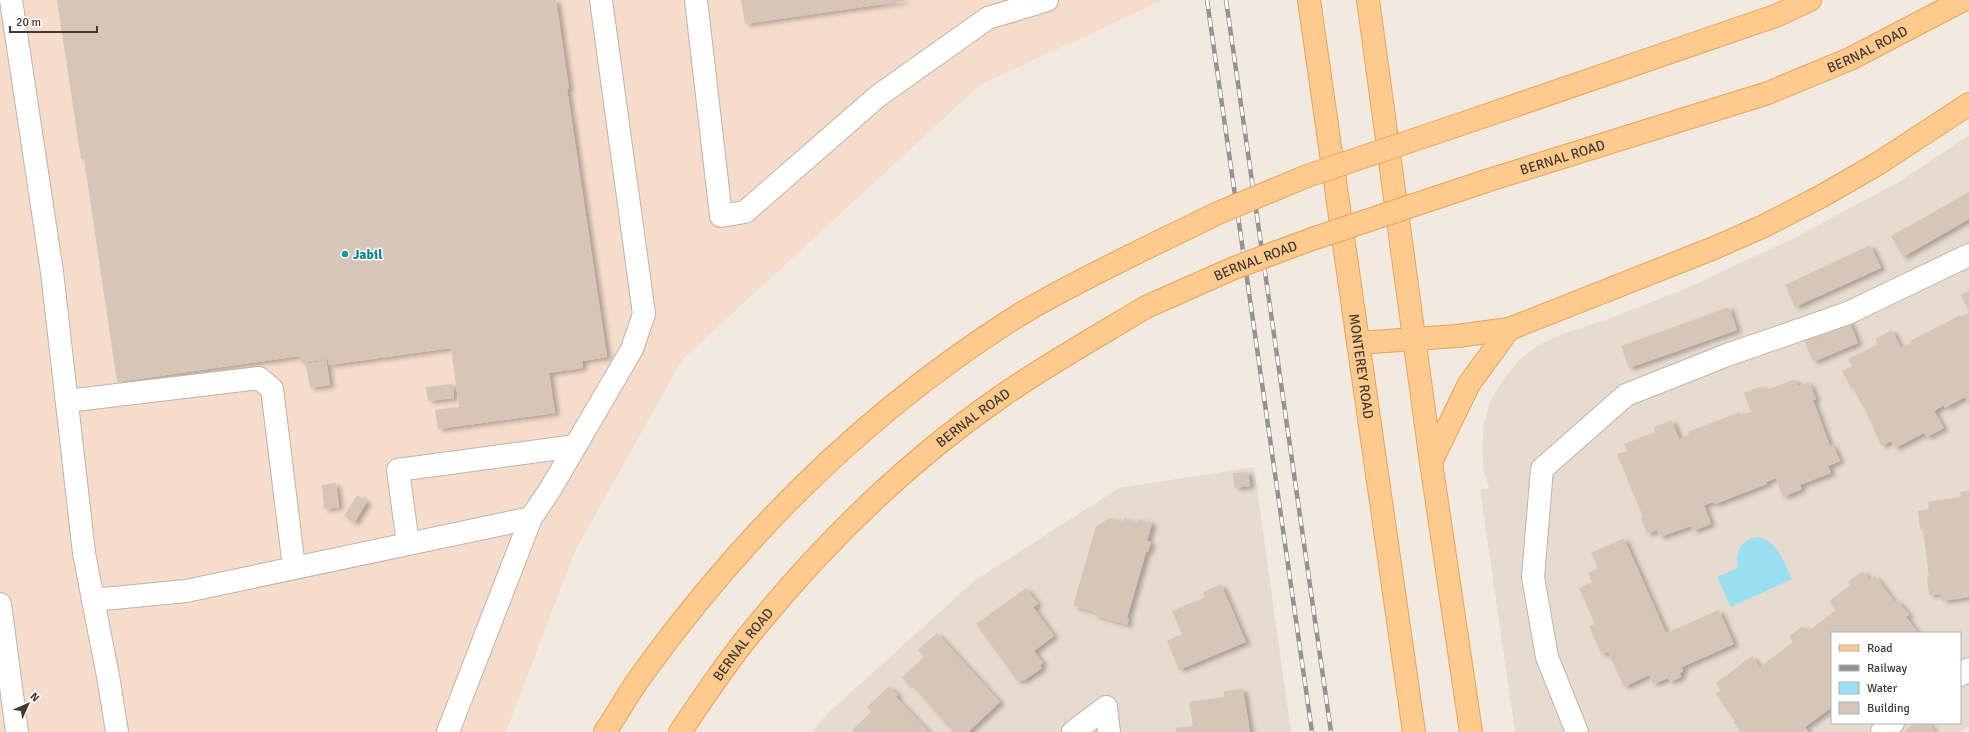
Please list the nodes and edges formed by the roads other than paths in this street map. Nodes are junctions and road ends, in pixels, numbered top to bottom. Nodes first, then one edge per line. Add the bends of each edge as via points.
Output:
1 (11, 0) edge
2 (601, 0) edge
3 (696, 0) edge
4 (1047, 0) edge
5 (1309, 0) edge
6 (1368, 0) edge
7 (1810, 0) edge
8 (1963, 0) edge
9 (1969, 104) edge
10 (1969, 255) edge
11 (1509, 330) junction
12 (1414, 339) junction
13 (1358, 343) junction
14 (67, 401) junction
15 (575, 446) junction
16 (1431, 462) junction
17 (531, 518) junction
18 (408, 544) junction
19 (294, 567) junction
20 (92, 600) junction
21 (0, 604) edge
22 (7, 701) edge
23 (1892, 724) edge
24 (18, 732) edge
25 (117, 732) edge
26 (448, 732) edge
27 (605, 732) edge
28 (680, 732) edge
29 (1073, 732) edge
30 (1109, 732) edge
31 (1414, 732) edge
32 (1471, 732) edge
33 (1577, 732) edge
34 (1882, 732) edge

1 - 14 street via 52,272
2 - 15 street via 644,314 632,349
3 - 4 street via 721,216 745,212 878,96 988,18
5 - 13 main road, MONTEREY ROAD
6 - 12 main road
7 - 27 main road, bridge via 1778,15 1307,176 1218,213 1020,315 947,365 888,410 798,490 713,584 640,678
8 - 28 main road, BERNAL ROAD, bridge via 1850,59 1768,93 1486,181 1305,241 1216,275 1146,307 1001,396 911,467 859,514 809,565 754,629 713,682
9 - 11 main road via 1879,163 1764,226
10 - 33 street via 1848,313 1727,355 1626,395 1542,469 1533,577 1547,657
11 - 12 main road
11 - 16 main road via 1469,384
12 - 13 main road
12 - 16 main road
13 - 31 main road, MONTEREY ROAD
14 - 19 street via 259,378 272,389
14 - 20 street via 84,553
15 - 17 street
15 - 18 street via 398,470
16 - 32 main road
17 - 18 street
17 - 26 street
18 - 19 street
19 - 20 street via 186,591
20 - 25 street
21 - 22 street
22 - 24 street
23 - 34 street
29 - 30 street via 1106,707

